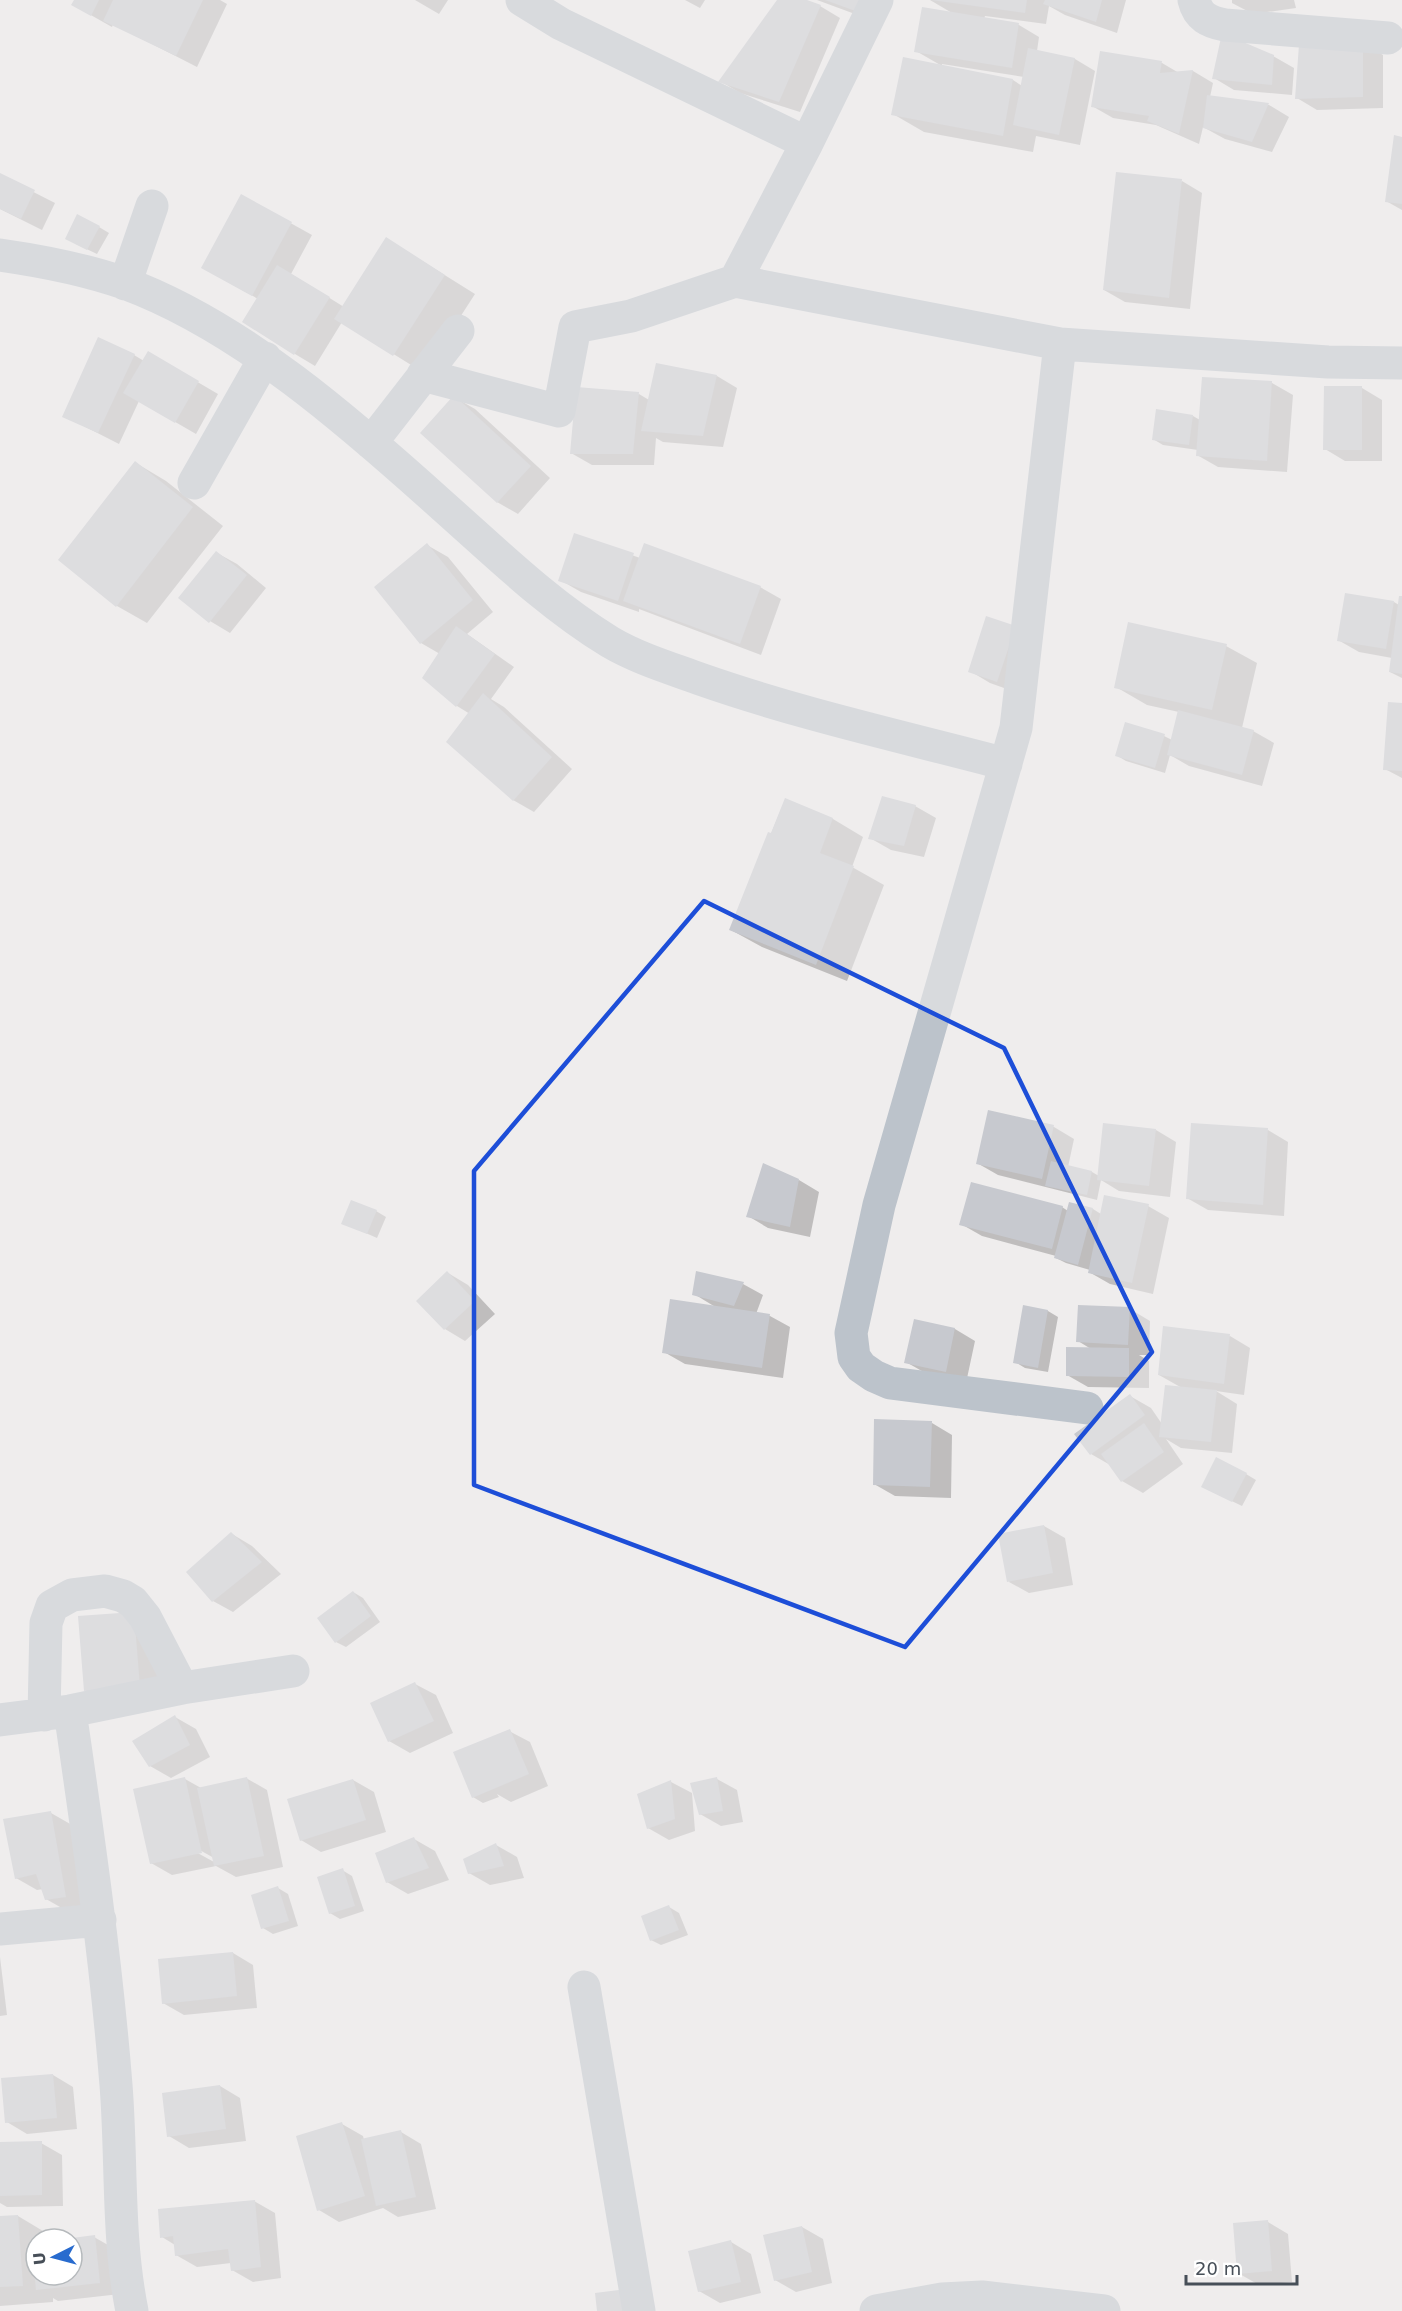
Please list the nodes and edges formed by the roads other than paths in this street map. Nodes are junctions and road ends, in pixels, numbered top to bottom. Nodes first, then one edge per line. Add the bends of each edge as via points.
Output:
1 (522, 0) edge
2 (877, 0) edge
3 (1194, 0) edge
4 (1388, 38) dead end
5 (807, 143) junction
6 (152, 206) dead end
7 (0, 255) edge
8 (735, 281) junction
9 (125, 284) junction
10 (458, 331) dead end
11 (1060, 344) junction
12 (265, 358) junction
13 (1402, 363) edge
14 (423, 375) junction
15 (371, 443) junction
16 (194, 483) dead end
17 (1006, 764) junction
18 (1087, 1408) dead end
19 (293, 1671) dead end
20 (182, 1688) junction
21 (57, 1713) junction
22 (0, 1720) edge
23 (100, 1920) junction
24 (0, 1929) edge
25 (584, 1987) dead end
26 (132, 2311) edge
27 (639, 2311) edge
28 (876, 2311) edge
29 (1104, 2311) edge

1 - 5 street via 561,24
2 - 5 street
3 - 4 street via 1204,18 1225,25
5 - 8 street
6 - 9 street
7 - 9 street
8 - 11 street
8 - 14 street via 631,316 575,327 559,411
9 - 12 street via 180,309
10 - 14 street
11 - 13 street via 1328,362
11 - 17 street via 1016,728
12 - 15 street
12 - 16 street
14 - 15 street
15 - 17 street via 567,615 613,644 745,695
17 - 18 street via 879,1205 851,1333 852,1345 861,1367 890,1383
19 - 20 street
20 - 21 street
20 - 21 street via 145,1617 133,1602 105,1591 72,1595 52,1606 46,1623
21 - 22 street
21 - 23 street
23 - 24 street
23 - 26 street via 117,2086 125,2260
25 - 27 street
28 - 29 street via 942,2299 982,2297

